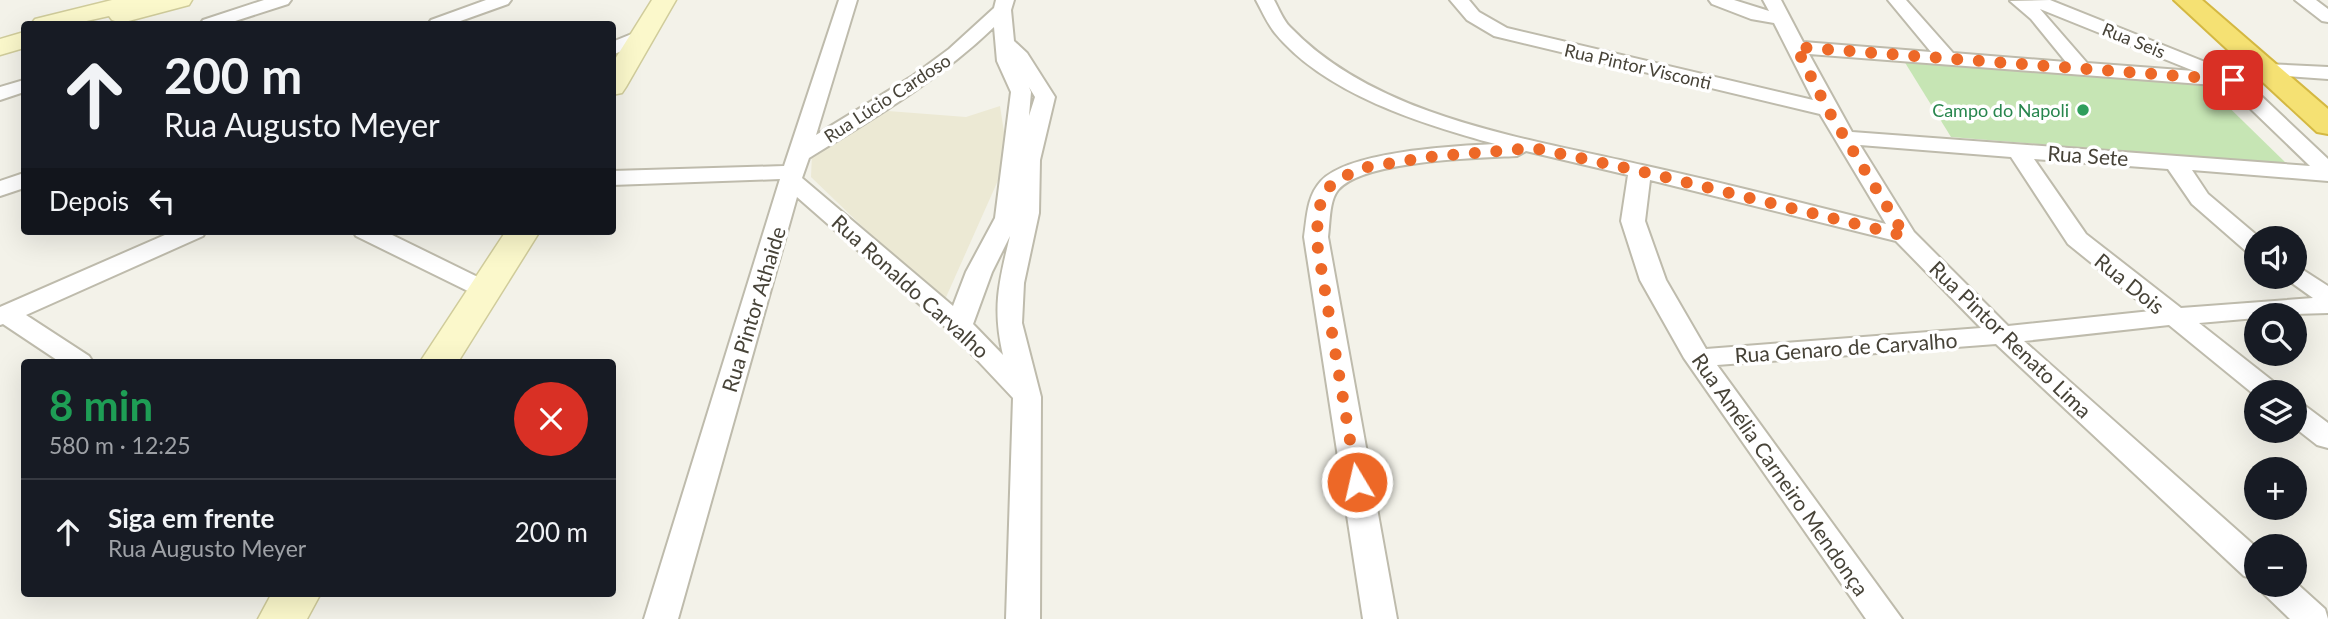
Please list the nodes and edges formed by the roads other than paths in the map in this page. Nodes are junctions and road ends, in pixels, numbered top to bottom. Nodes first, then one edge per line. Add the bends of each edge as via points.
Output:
1 (142, 0) edge
2 (180, 0) edge
3 (282, 0) edge
4 (502, 0) edge
5 (664, 0) edge
6 (848, 0) edge
7 (1265, 0) edge
8 (1459, 0) edge
9 (1718, 0) edge
10 (1897, 0) edge
11 (2018, 0) edge
12 (2034, 0) edge
13 (2188, 0) edge
14 (2222, 0) edge
15 (2304, 0) edge
16 (1004, 5) edge
17 (1776, 9) edge
18 (2328, 17) edge
19 (56, 21) edge
20 (98, 21) edge
21 (218, 21) edge
22 (445, 21) edge
23 (21, 30) edge
24 (0, 35) edge
25 (644, 35) junction
26 (21, 41) edge
27 (1006, 43) junction
28 (0, 47) edge
29 (616, 47) edge
30 (1796, 47) junction
31 (1948, 59) junction
32 (2082, 69) junction
33 (2266, 70) junction
34 (2321, 78) edge
35 (616, 80) edge
36 (2233, 80) junction
37 (21, 87) edge
38 (0, 94) edge
39 (1828, 110) junction
40 (2328, 125) edge
41 (1847, 138) junction
42 (1534, 148) junction
43 (2017, 150) junction
44 (2175, 162) junction
45 (795, 168) junction
46 (1640, 171) junction
47 (2328, 172) edge
48 (616, 178) edge
49 (21, 181) edge
50 (0, 189) edge
51 (185, 235) edge
52 (373, 235) edge
53 (520, 235) edge
54 (1905, 236) junction
55 (2244, 237) edge
56 (2307, 283) edge
57 (485, 290) junction
58 (2328, 297) edge
59 (2328, 305) edge
60 (3, 316) edge
61 (2172, 317) junction
62 (959, 325) junction
63 (2002, 335) junction
64 (1698, 358) junction
65 (74, 359) edge
66 (441, 359) edge
67 (2253, 380) edge
68 (1027, 397) junction
69 (2307, 422) edge
70 (2328, 438) edge
71 (2244, 556) edge
72 (295, 597) edge
73 (2289, 597) edge
74 (282, 619) edge
75 (660, 619) edge
76 (1023, 619) edge
77 (1380, 619) edge
78 (1885, 619) edge
79 (2313, 619) edge

1 - 19 street
2 - 20 street
3 - 21 street
4 - 22 street
5 - 25 street
6 - 45 street, Rua Pintor Athaide
7 - 42 street via 1282,30 1340,76 1405,109
8 - 39 street, Rua Pintor Visconti via 1473,16 1501,32
9 - 17 street via 1758,15
10 - 31 street
11 - 32 street via 2037,15
12 - 36 street, Rua Seis
13 - 33 highway
14 - 34 highway
15 - 18 street
16 - 27 street
16 - 45 street, Rua Lúcio Cardoso via 956,53
17 - 30 street, Rua Pintor Renato Lima
23 - 24 street
25 - 29 street
25 - 35 street
26 - 28 street
27 - 62 street via 1007,61 1021,92 1007,218
27 - 68 street via 1032,72 1045,97 1034,132 1027,213 1011,283 1009,323
30 - 31 street
30 - 39 street, Rua Pintor Renato Lima
31 - 32 street
32 - 36 street
33 - 34 street
33 - 40 highway
36 - 47 street
37 - 38 street
39 - 41 street, Rua Pintor Renato Lima
41 - 43 street, Rua Sete
41 - 54 street, Rua Pintor Renato Lima
42 - 46 street
42 - 77 street via 1362,168 1333,182 1321,199 1316,237
43 - 44 street, Rua Sete
43 - 61 street, Rua Dois via 2077,239
44 - 47 street, Rua Sete
44 - 55 street via 2200,199
45 - 48 street
45 - 62 street, Rua Ronaldo Carvalho
45 - 75 street, Rua Pintor Athaide
46 - 54 street
46 - 64 street, Rua Amélia Carneiro Mendonça via 1633,221 1653,280
49 - 50 street
51 - 60 street
52 - 57 street
53 - 57 street
54 - 63 street, Rua Pintor Renato Lima
56 - 58 street
57 - 66 street
59 - 61 street, Rua Genaro de Carvalho
60 - 65 street
61 - 63 street, Rua Genaro de Carvalho
61 - 67 street, Rua Dois
62 - 68 street, Rua Ronaldo Carvalho
63 - 64 street, Rua Genaro de Carvalho
63 - 71 street, Rua Pintor Renato Lima
64 - 78 street, Rua Amélia Carneiro Mendonça
68 - 76 street
69 - 70 street
72 - 74 street
73 - 79 street

